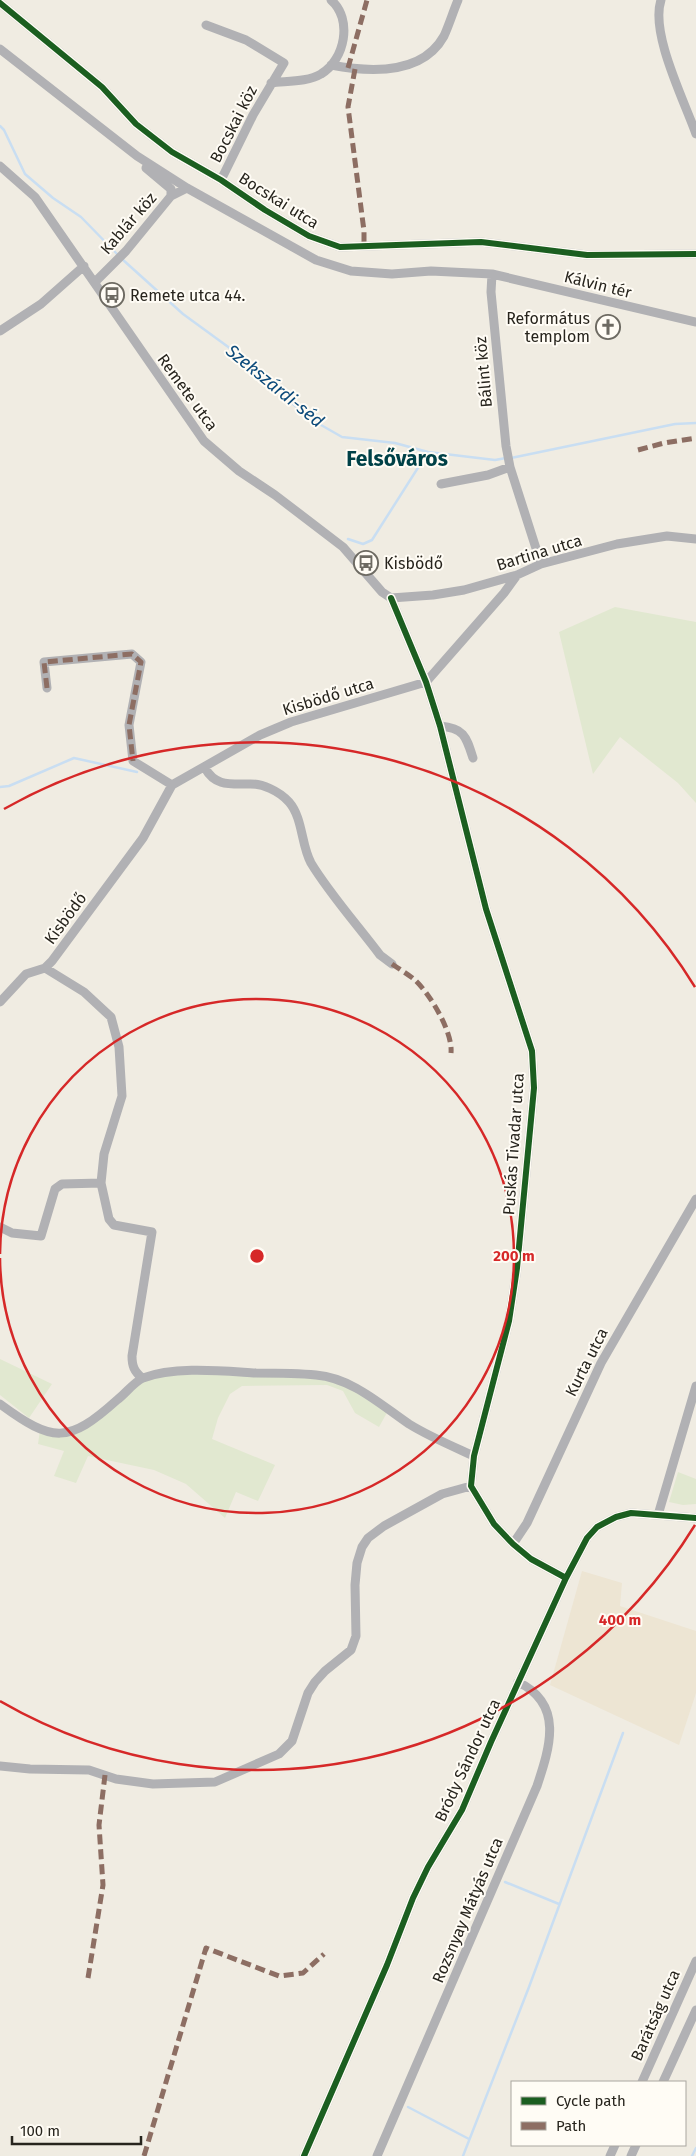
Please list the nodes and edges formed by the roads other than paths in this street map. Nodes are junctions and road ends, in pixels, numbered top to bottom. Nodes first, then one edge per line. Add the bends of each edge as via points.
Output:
1 (331, 0) edge
2 (458, 0) edge
3 (661, 0) edge
4 (0, 3) edge
5 (206, 25) dead end
6 (0, 49) edge
7 (331, 65) junction
8 (271, 83) junction
9 (696, 134) edge
10 (137, 156) junction
11 (0, 166) edge
12 (221, 180) junction
13 (186, 188) junction
14 (171, 196) junction
15 (696, 254) edge
16 (84, 266) junction
17 (492, 274) junction
18 (95, 282) junction
19 (696, 322) edge
20 (0, 331) edge
21 (510, 467) junction
22 (441, 484) dead end
23 (696, 539) edge
24 (541, 564) junction
25 (517, 575) junction
26 (391, 598) junction
27 (426, 682) junction
28 (47, 688) dead end
29 (440, 726) junction
30 (473, 758) dead end
31 (204, 768) junction
32 (172, 785) junction
33 (392, 964) dead end
34 (44, 968) junction
35 (0, 1002) edge
36 (101, 1183) junction
37 (696, 1199) edge
38 (0, 1227) edge
39 (142, 1378) junction
40 (696, 1386) edge
41 (0, 1404) edge
42 (474, 1456) junction
43 (471, 1486) junction
44 (658, 1515) junction
45 (696, 1518) edge
46 (513, 1544) junction
47 (566, 1578) junction
48 (518, 1682) junction
49 (1, 1767) edge
50 (696, 1961) edge
51 (696, 2010) edge
52 (642, 2081) edge
53 (663, 2081) edge
54 (304, 2156) edge
55 (377, 2156) edge

1 - 7 street via 338,5 345,21 345,33
2 - 7 street via 444,36 414,63 374,70
3 - 9 street via 658,21 662,42
4 - 12 street, Bocskai utca via 102,87 136,124 172,152
5 - 8 street, Bocskai köz via 246,40 284,63
6 - 10 street
7 - 8 street, Bocskai köz via 321,74 308,78
8 - 12 street, Bocskai köz
10 - 13 street, Kálvin tér
10 - 14 street via 171,189
11 - 16 street, Remete utca via 35,197
12 - 15 street, Bocskai utca via 309,236 340,247 480,242 587,255
13 - 14 street, Kablár köz
13 - 17 street, Kálvin tér via 316,260 351,271
14 - 18 street, Kablár köz via 126,251
16 - 18 street, Remete utca
16 - 20 street via 41,304
17 - 19 street, Kálvin tér
17 - 21 street, Bálint köz via 491,292
18 - 26 street, Remete utca via 204,441 239,471 343,547
21 - 22 street
21 - 24 street, Bálint köz
23 - 24 street, Bartina utca via 667,536 617,544
24 - 25 street, Bartina utca
25 - 26 street, Bartina utca via 464,590
25 - 27 street
26 - 27 street, Puskás Tivadar utca
27 - 29 street, Puskás Tivadar utca
27 - 31 street, Kisbödő utca via 291,722 260,735
28 - 32 street via 44,662 132,654 141,662 129,725 134,761
29 - 30 street via 459,729
29 - 42 street, Puskás Tivadar utca via 486,909 532,1051 534,1088 509,1320
31 - 32 street, Kisbödő utca
31 - 33 street via 214,780 234,785 264,786 290,803 311,862 380,955
32 - 34 street, Kisbödő via 143,838
34 - 35 street, Kisbödő via 26,974
34 - 36 street via 84,992 111,1017 114,1027 119,1047 122,1096 104,1154
36 - 38 street via 62,1184 55,1189 41,1236 12,1233
36 - 39 street via 109,1219 114,1224 152,1232 132,1356 132,1366
37 - 46 street, Kurta utca via 601,1363 527,1523
39 - 41 street via 94,1421 62,1434 40,1430
39 - 42 street via 177,1371 319,1375 374,1398 409,1423
40 - 44 street
42 - 43 street, Puskás Tivadar utca
43 - 46 street via 494,1524
43 - 49 street via 442,1494 368,1538 358,1563 356,1636 351,1650 315,1682 308,1693 292,1741 279,1754 215,1782 153,1784 116,1779 89,1770
44 - 45 street, Bródy Sándor utca
44 - 47 street, Bródy Sándor utca via 631,1513 597,1527 587,1538
46 - 47 street via 530,1559
47 - 48 street, Bródy Sándor utca
48 - 54 street, Bródy Sándor utca via 462,1810 412,1898 387,1966
48 - 55 street, Rozsnyay Mátyás utca via 529,1687 547,1708 548,1754
50 - 52 street, Barátság utca
51 - 53 street

